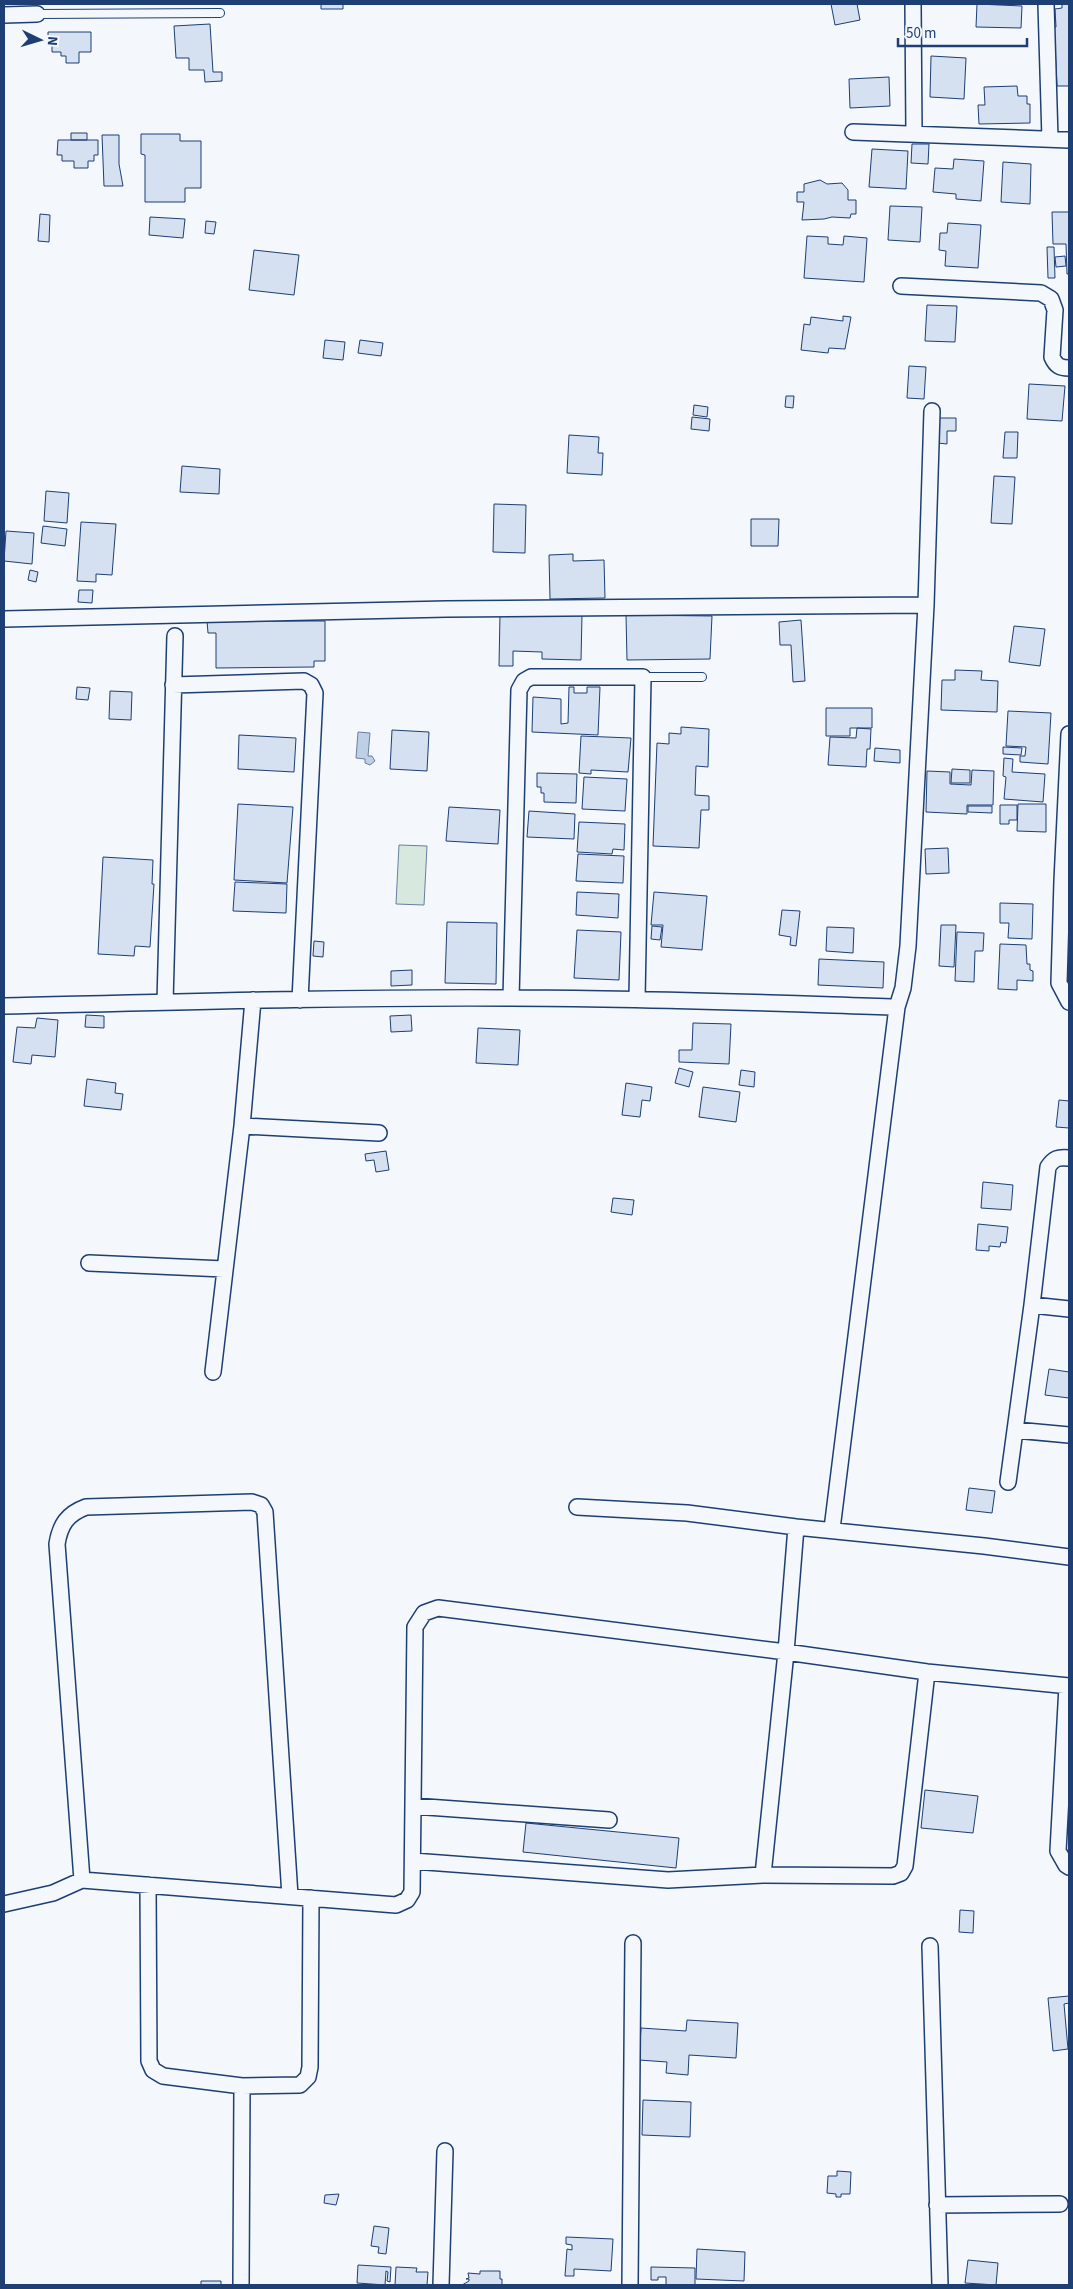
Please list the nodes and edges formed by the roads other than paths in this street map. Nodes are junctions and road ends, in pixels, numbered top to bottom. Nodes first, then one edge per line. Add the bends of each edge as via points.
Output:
1 (912, 4) edge
2 (1046, 4) edge
3 (220, 13) dead end
4 (37, 14) joint
5 (4, 15) edge
6 (853, 132) dead end
7 (914, 134) junction
8 (1050, 139) junction
9 (1069, 140) edge
10 (901, 286) dead end
11 (1069, 368) edge
12 (932, 411) dead end
13 (926, 605) junction
14 (4, 619) edge
15 (174, 636) dead end
16 (643, 677) junction
17 (702, 677) dead end
18 (173, 685) junction
19 (1069, 734) edge
20 (1065, 881) edge
21 (511, 998) junction
22 (637, 999) junction
23 (253, 1000) junction
24 (300, 1000) junction
25 (165, 1002) junction
26 (1069, 1002) edge
27 (4, 1006) edge
28 (897, 1007) junction
29 (242, 1126) junction
30 (378, 1133) dead end
31 (1069, 1158) edge
32 (89, 1264) dead end
33 (224, 1269) junction
34 (1032, 1305) junction
35 (1069, 1309) edge
36 (213, 1372) dead end
37 (1015, 1430) junction
38 (1069, 1435) edge
39 (1008, 1482) dead end
40 (577, 1507) dead end
41 (796, 1527) junction
42 (832, 1529) junction
43 (1069, 1557) edge
44 (786, 1652) junction
45 (927, 1672) junction
46 (1068, 1686) edge
47 (413, 1806) junction
48 (609, 1820) dead end
49 (413, 1861) junction
50 (1069, 1867) edge
51 (764, 1875) junction
52 (82, 1880) junction
53 (148, 1885) junction
54 (290, 1896) junction
55 (311, 1898) junction
56 (4, 1904) edge
57 (633, 1943) dead end
58 (930, 1946) dead end
59 (242, 2086) junction
60 (445, 2151) dead end
61 (937, 2204) junction
62 (1060, 2204) dead end
63 (241, 2285) edge
64 (441, 2285) edge
65 (630, 2285) edge
66 (940, 2285) edge

1 - 7 street
2 - 8 street
3 - 4 lane
4 - 5 street
6 - 7 street
7 - 8 street
8 - 9 street
10 - 11 street via 1042,293 1051,299 1055,310 1052,357 1060,368
12 - 13 street
13 - 14 street via 447,608
13 - 28 street via 908,946 903,988
15 - 18 street
16 - 17 lane
16 - 21 street via 531,677 520,690
16 - 22 street
18 - 24 street via 304,681 315,692
18 - 25 street
19 - 20 street
20 - 26 street via 1059,984
21 - 22 street
21 - 24 street
22 - 28 street
23 - 24 street
23 - 25 street
23 - 29 street
25 - 27 street
28 - 42 street
29 - 30 street
29 - 33 street
31 - 34 street via 1059,1157 1048,1167
32 - 33 street
33 - 36 street
34 - 35 street
34 - 37 street
37 - 38 street
37 - 39 street
40 - 41 street via 687,1513
41 - 42 street
41 - 44 street
42 - 43 street
44 - 45 street
44 - 47 street via 438,1608 424,1613 415,1628
44 - 51 street
45 - 46 street
45 - 51 street via 905,1866 901,1873 893,1876
46 - 50 street via 1058,1851
47 - 48 street
47 - 49 street
49 - 51 street via 668,1880
49 - 55 street via 412,1892 407,1900 396,1905
52 - 53 street
52 - 54 street via 58,1554 59,1529 72,1512 86,1507 252,1502 261,1505 265,1512
52 - 56 street via 53,1893
53 - 54 street
53 - 59 street via 148,2061 153,2070 163,2076
54 - 55 street
55 - 59 street via 308,2077 300,2085
57 - 65 street
58 - 61 street
59 - 63 street
60 - 64 street
61 - 62 street
61 - 66 street

